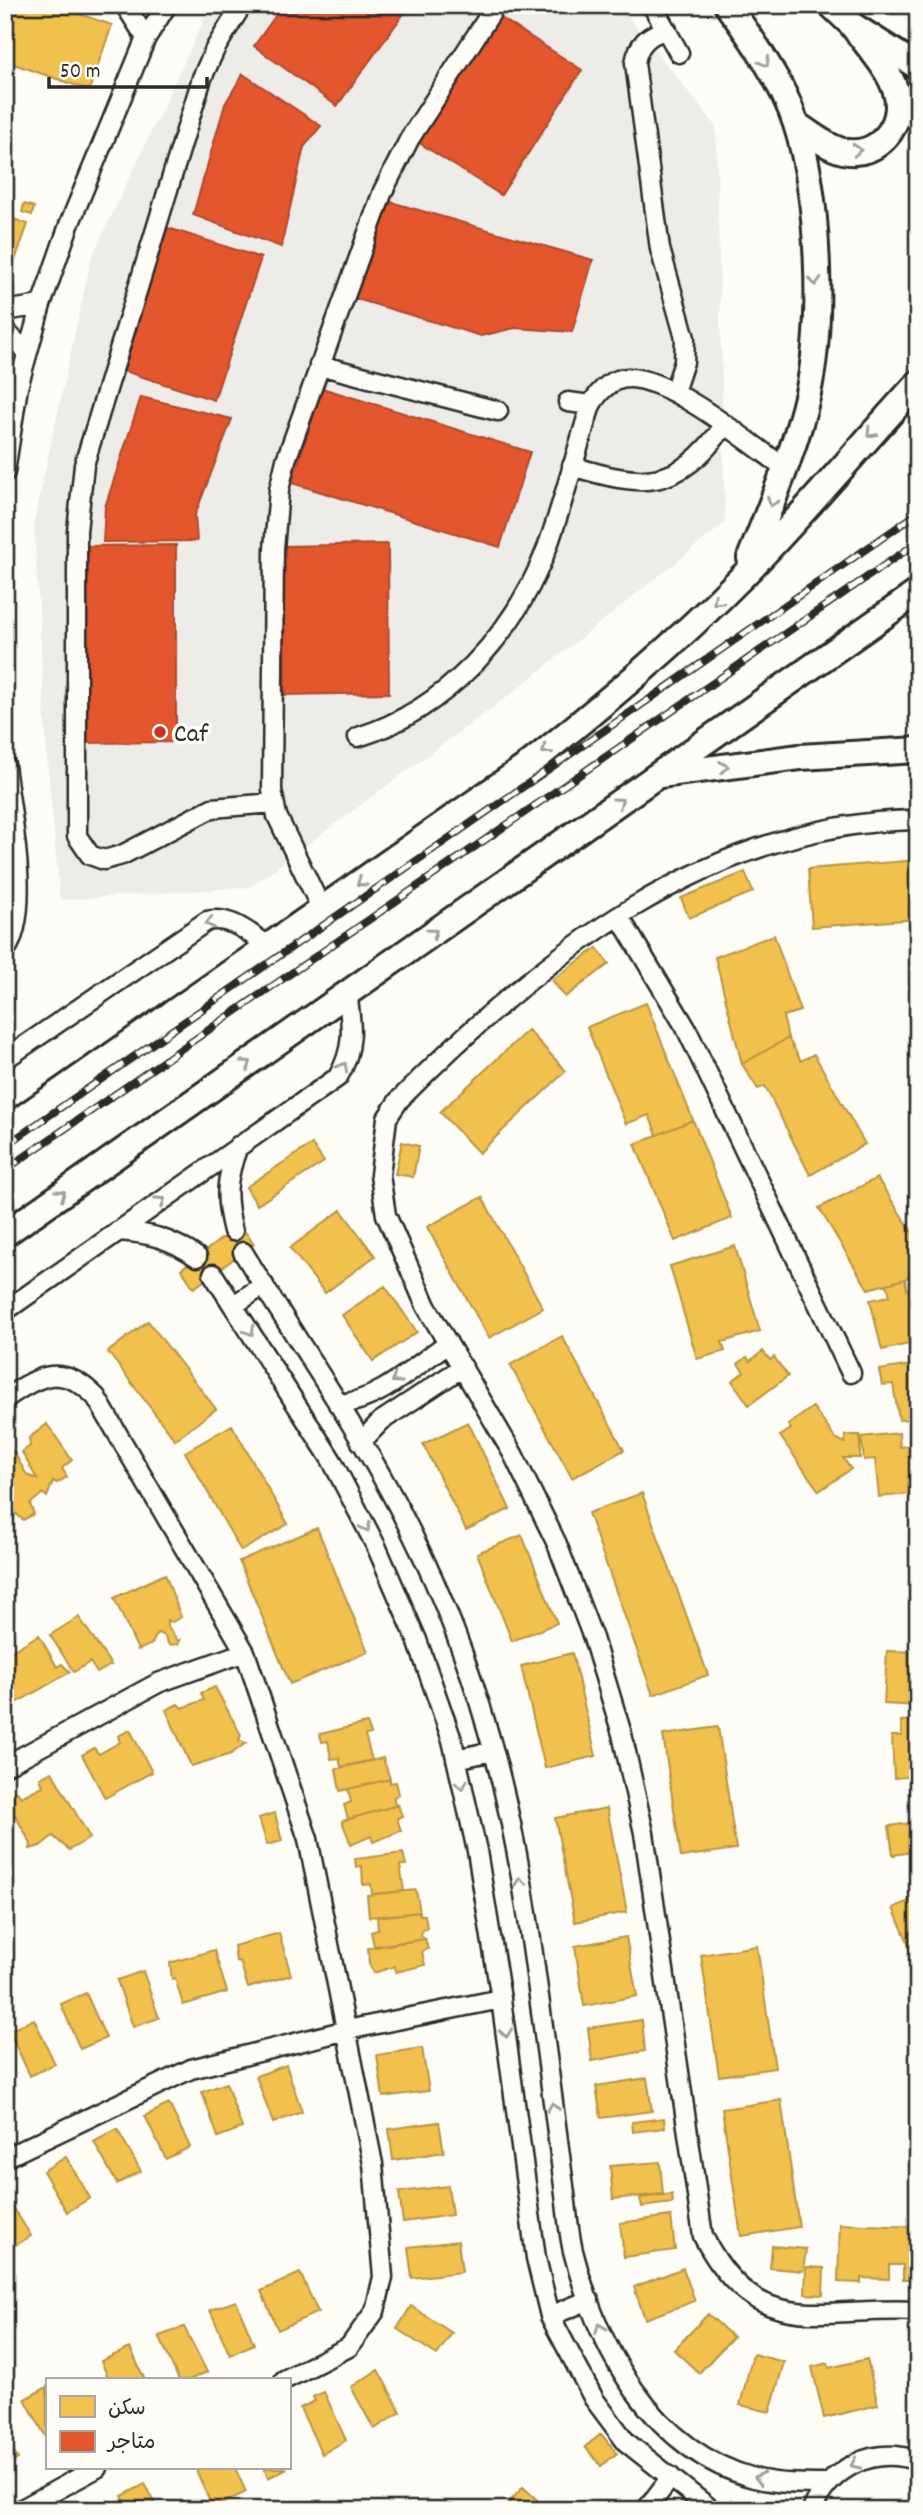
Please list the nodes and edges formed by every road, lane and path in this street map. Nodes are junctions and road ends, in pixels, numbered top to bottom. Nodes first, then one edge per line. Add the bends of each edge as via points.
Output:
1 (125, 5) edge
2 (167, 5) edge
3 (242, 5) edge
4 (496, 5) edge
5 (652, 5) edge
6 (727, 5) edge
7 (831, 5) edge
8 (852, 25) junction
9 (667, 30) junction
10 (146, 38) junction
11 (679, 53) dead end
12 (918, 67) edge
13 (796, 124) junction
14 (41, 305) junction
15 (5, 311) edge
16 (5, 331) edge
17 (26, 351) junction
18 (318, 365) junction
19 (918, 383) edge
20 (674, 392) junction
21 (568, 402) dead end
22 (591, 405) junction
23 (498, 411) dead end
24 (724, 426) junction
25 (572, 466) junction
26 (785, 468) junction
27 (5, 471) edge
28 (744, 575) junction
29 (918, 592) edge
30 (358, 737) dead end
31 (918, 750) edge
32 (5, 765) edge
33 (656, 776) junction
34 (274, 803) junction
35 (918, 820) edge
36 (322, 910) junction
37 (619, 916) junction
38 (270, 947) junction
39 (5, 951) edge
40 (347, 993) junction
41 (5, 1059) edge
42 (5, 1130) edge
43 (239, 1146) junction
44 (118, 1231) junction
45 (233, 1231) dead end
46 (5, 1234) edge
47 (243, 1252) dead end
48 (197, 1257) dead end
49 (213, 1274) dead end
50 (264, 1285) junction
51 (234, 1305) junction
52 (5, 1311) edge
53 (448, 1343) junction
54 (463, 1367) junction
55 (851, 1373) dead end
56 (5, 1399) edge
57 (338, 1404) junction
58 (361, 1442) junction
59 (246, 1652) junction
60 (493, 1751) junction
61 (456, 1759) junction
62 (5, 1766) edge
63 (501, 1998) junction
64 (347, 2030) junction
65 (5, 2158) edge
66 (589, 2300) junction
67 (918, 2311) edge
68 (550, 2316) junction
69 (288, 2378) edge
70 (918, 2461) edge
71 (93, 2470) edge
72 (671, 2477) junction
73 (826, 2484) junction
74 (20, 2510) edge
75 (646, 2510) edge
76 (712, 2510) edge
77 (812, 2510) edge

1 - 10 street
2 - 10 street
3 - 34 street via 202,78 84,466 77,531 77,836 90,855 112,859 212,808
4 - 18 street via 394,166
5 - 9 street
6 -> 13 main road via 779,87
7 - 8 main road
8 - 12 main road
13 -> 8 main road via 831,146 851,152 872,148 895,124 896,90
9 - 11 street
9 - 20 street via 648,37 635,63 660,249 685,338 684,362
10 - 14 street
13 -> 26 main road via 814,244 815,342 808,392
14 - 15 street
14 - 17 street
16 - 17 street
17 - 27 street
18 - 23 street
18 - 34 street via 286,460 275,522
19 -> 28 main road
20 - 22 street via 642,379 626,378 599,392
20 - 24 street
21 - 22 street
22 - 25 street
24 - 25 street via 699,457 653,481 620,481
24 - 26 street
25 - 30 street via 547,548 504,626 483,653 428,704 394,724
26 -> 28 main road
28 -> 36 main road via 591,715 528,765
29 - 33 main road
33 -> 31 main road via 800,757
32 - 39 street via 18,884 17,920
40 -> 33 main road
34 - 36 street
35 - 37 street via 833,827 764,845 669,885
36 - 38 main road
37 - 53 street via 503,1001 407,1091 387,1118 380,1175 383,1205 426,1306
37 - 55 street via 686,1028
38 -> 41 street via 232,923 207,921
38 - 42 main road
43 -> 40 street via 338,1077 352,1042
46 -> 40 main road
44 -> 43 street
43 - 45 street via 228,1173 226,1203
44 - 48 street via 175,1241
44 - 52 street
47 - 50 street
49 - 51 street
50 - 51 street
50 - 57 street
51 -> 61 street via 331,1459 377,1548 417,1640
53 - 54 street
53 -> 57 street via 367,1398
54 - 58 street via 381,1421
54 - 67 street via 557,1544 593,1638 622,1734 644,1833 703,2236 716,2262 735,2284 785,2311 813,2315
56 - 59 street via 34,1379 51,1375 84,1384 96,1396
57 - 58 street
58 - 60 street via 411,1532 447,1615
59 - 62 street via 158,1683
59 - 64 street via 308,1839
60 - 61 street
66 -> 60 street via 572,2249 538,1993 514,1843
61 -> 63 street via 477,1851
63 - 64 street
63 -> 68 street via 536,2258
64 - 65 street via 191,2069
64 - 69 street via 373,2165 383,2277 375,2311 349,2347
66 - 68 street
73 -> 66 street via 755,2478 689,2449 655,2417 626,2379
68 - 72 street via 594,2399 626,2442
70 -> 73 street via 898,2456 867,2459
71 - 74 street
72 - 75 street
72 - 76 street
73 - 77 street

